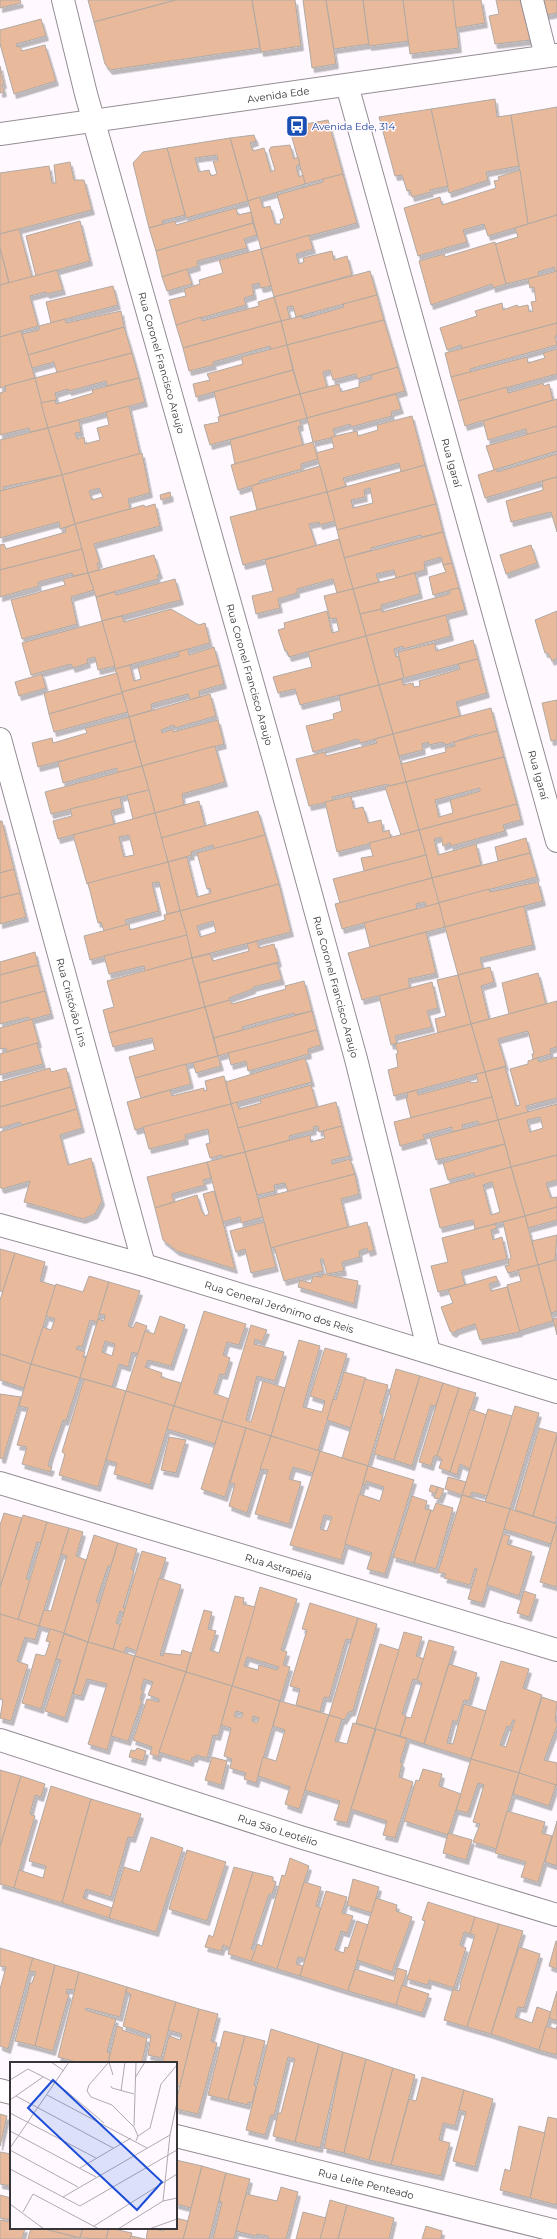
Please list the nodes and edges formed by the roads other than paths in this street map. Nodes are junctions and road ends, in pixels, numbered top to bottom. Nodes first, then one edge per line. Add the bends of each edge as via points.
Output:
1 (63, 0) edge
2 (532, 0) edge
3 (552, 55) edge
4 (347, 85) junction
5 (94, 121) junction
6 (0, 134) edge
7 (0, 739) edge
8 (557, 841) edge
9 (0, 1225) edge
10 (144, 1265) junction
11 (428, 1352) junction
12 (557, 1392) edge
13 (0, 1483) edge
14 (557, 1650) edge
15 (0, 1740) edge
16 (557, 1915) edge
17 (0, 2090) edge
18 (10, 2093) edge
19 (177, 2136) edge
20 (557, 2231) edge

1 - 5 street, Rua Coronel Francisco Araujo
2 - 3 street
3 - 4 street, Avenida Ede
4 - 5 street, Avenida Ede
4 - 8 street, Rua Igaraí
5 - 6 street, Avenida Ede
5 - 11 street, Rua Coronel Francisco Araujo via 354,1051
7 - 10 street, Rua Cristóvão Lins
9 - 10 street, Rua General Jerônimo dos Reis
10 - 11 street, Rua General Jerônimo dos Reis
11 - 12 street, Rua General Jerônimo dos Reis
13 - 14 street, Rua Astrapéia
15 - 16 street, Rua São Leotélio via 300,1837
17 - 18 street
19 - 20 street, Rua Leite Penteado

